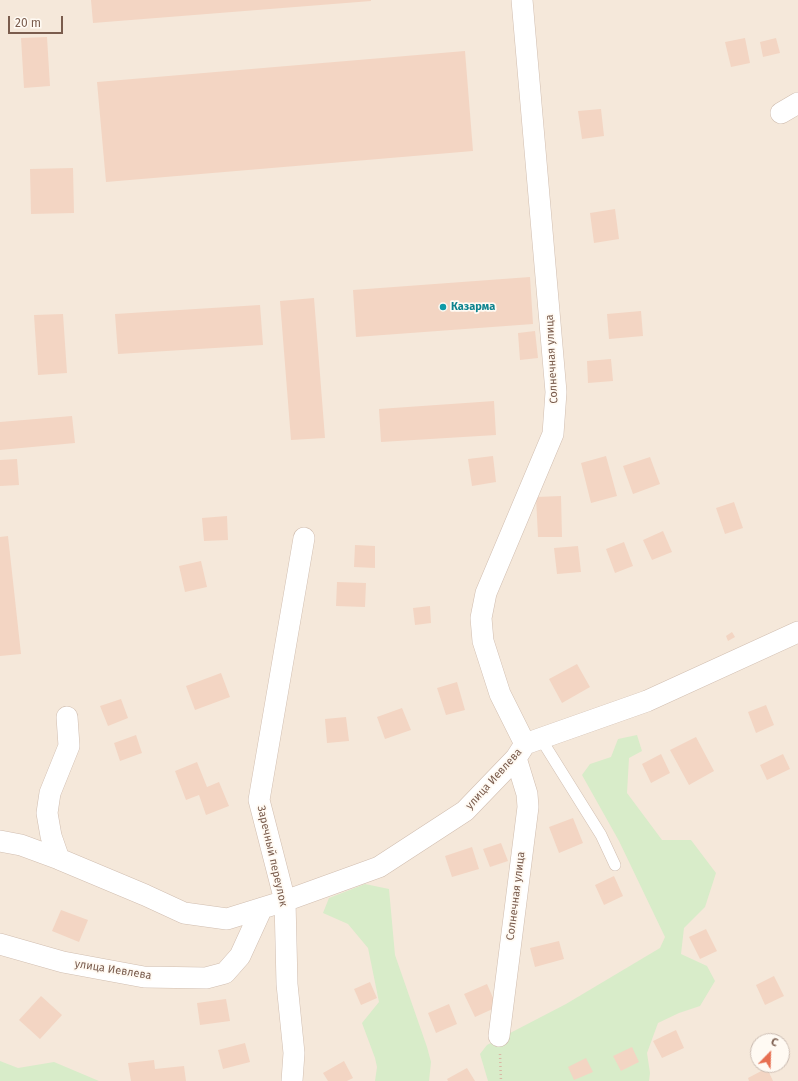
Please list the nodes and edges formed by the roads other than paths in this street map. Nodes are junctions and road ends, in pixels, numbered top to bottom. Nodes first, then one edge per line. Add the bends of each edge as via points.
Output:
1 (522, 0) edge
2 (304, 538) dead end
3 (798, 632) edge
4 (67, 718) dead end
5 (528, 747) junction
6 (0, 841) edge
7 (59, 859) junction
8 (615, 864) dead end
9 (285, 901) junction
10 (262, 908) junction
11 (0, 944) edge
12 (499, 1036) road end
13 (292, 1081) edge

1 - 5 street, Солнечная улица via 556,392 552,434 486,593 481,618 483,641 500,694
2 - 9 street, Заречный переулок via 259,800
3 - 5 street, улица Иевлева via 647,701
4 - 7 street via 69,746 50,793 47,813
5 - 8 lane via 601,835
5 - 9 street, улица Иевлева via 465,811 379,867
5 - 12 street, Солнечная улица via 528,807
6 - 7 street, улица Иевлева via 21,844
7 - 10 street, улица Иевлева via 184,913 227,919
9 - 10 street, улица Иевлева
9 - 13 street, Заречный переулок via 287,984 294,1052
10 - 11 street, улица Иевлева via 240,956 225,973 206,978 144,977 64,962

